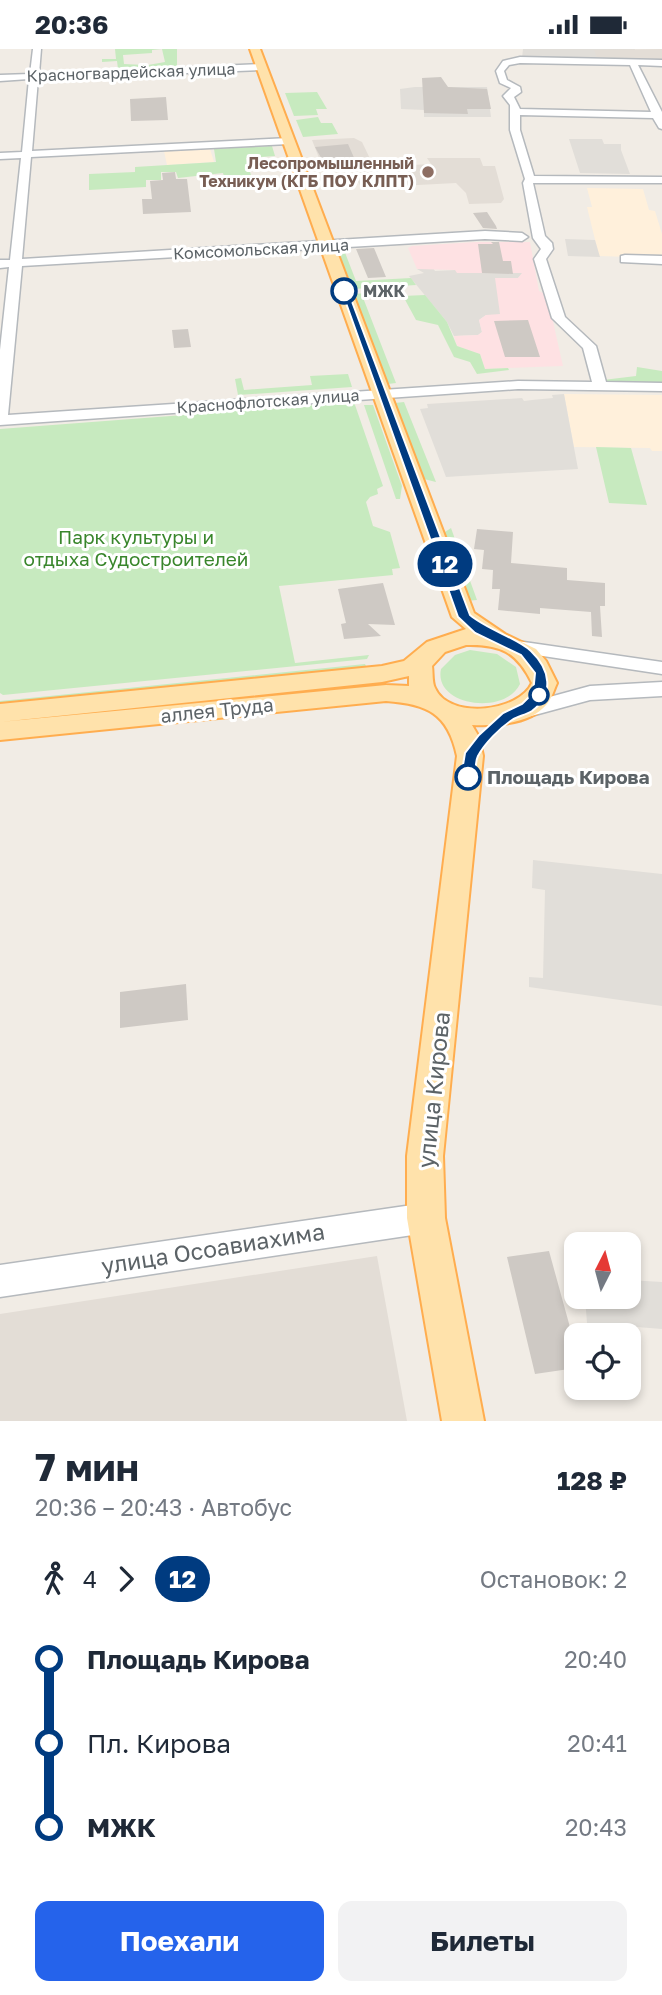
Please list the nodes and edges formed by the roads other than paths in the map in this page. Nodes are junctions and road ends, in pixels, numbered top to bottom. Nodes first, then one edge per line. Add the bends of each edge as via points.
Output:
1 (37, 49) edge
2 (255, 49) edge
3 (517, 55) edge
4 (632, 62) junction
5 (662, 63) edge
6 (261, 67) junction
7 (34, 77) junction
8 (0, 78) edge
9 (514, 112) junction
10 (660, 115) edge
11 (662, 126) edge
12 (289, 141) junction
13 (27, 154) junction
14 (0, 156) edge
15 (530, 179) junction
16 (662, 180) edge
17 (522, 237) dead end
18 (327, 245) junction
19 (625, 259) dead end
20 (662, 260) edge
21 (16, 263) junction
22 (0, 264) edge
23 (600, 386) junction
24 (662, 387) edge
25 (382, 393) junction
26 (0, 420) edge
27 (464, 617) junction
28 (444, 643) junction
29 (507, 643) junction
30 (423, 658) junction
31 (662, 668) edge
32 (662, 689) edge
33 (442, 707) junction
34 (0, 713) edge
35 (513, 714) junction
36 (0, 731) edge
37 (470, 756) junction
38 (426, 1218) junction
39 (0, 1282) edge
40 (463, 1421) edge

1 - 7 street
2 - 6 main road
3 - 4 street
3 - 9 street via 500,71 503,81 515,87 516,92 508,96
4 - 5 street
4 - 10 street
6 - 7 street, Красногвардейская улица
6 - 12 main road
7 - 8 street, Красногвардейская улица
7 - 13 street
9 - 10 street
9 - 15 street
10 - 11 street
12 - 13 street
12 - 18 main road
13 - 14 street
13 - 21 street
15 - 16 street
15 - 23 street via 539,239 547,249 540,259 559,318 589,346
17 - 18 street, Комсомольская улица via 485,235
18 - 21 street, Комсомольская улица
18 - 25 main road
19 - 20 street
21 - 22 street, Комсомольская улица
21 - 26 street
23 - 24 street, Краснофлотская улица
23 - 25 street, Краснофлотская улица via 518,384
25 - 26 street, Краснофлотская улица
25 - 27 main road
27 - 28 main road via 457,633
27 - 29 main road
28 - 29 main road via 475,637
28 - 30 main road
29 - 31 street
29 - 35 main road via 538,666 542,680 539,695
30 - 33 main road via 419,680
30 - 34 main road, аллея Труда via 412,667 382,674
32 - 35 street via 590,693
33 - 35 main road via 485,719
33 - 36 main road, аллея Труда via 417,695 386,693
33 - 37 main road, улица Кирова via 466,737
35 - 37 main road via 492,729
37 - 38 main road, улица Кирова via 425,1156
38 - 39 street, улица Осоавиахима
38 - 40 main road, улица Кирова

